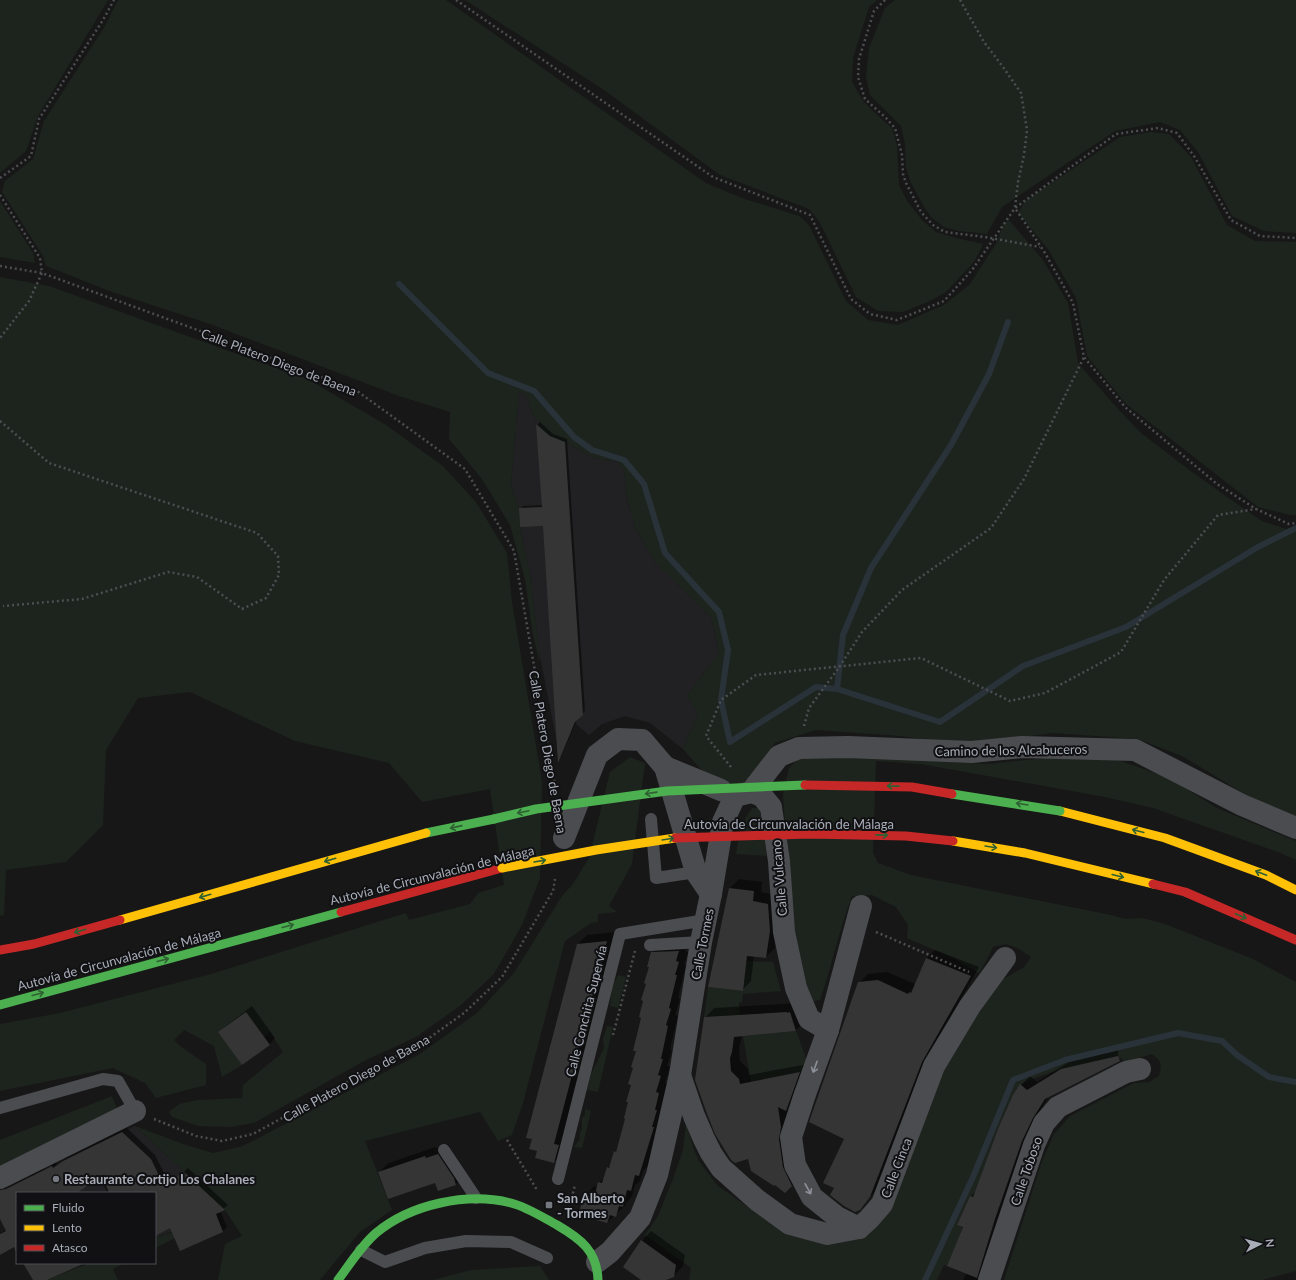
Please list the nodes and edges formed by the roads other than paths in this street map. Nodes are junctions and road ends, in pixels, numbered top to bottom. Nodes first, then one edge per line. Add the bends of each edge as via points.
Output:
1 (665, 767) junction
2 (743, 794) junction
3 (651, 819) dead end
4 (1296, 828) edge
5 (564, 838) dead end
6 (696, 872) junction
7 (1296, 890) edge
8 (711, 894) junction
9 (858, 915) road end
10 (706, 920) junction
11 (1296, 940) edge
12 (701, 942) junction
13 (650, 945) dead end
14 (0, 950) edge
15 (1005, 958) dead end
16 (0, 1004) edge
17 (828, 1030) junction
18 (1140, 1069) dead end
19 (680, 1075) junction
20 (0, 1108) edge
21 (135, 1111) joint
22 (444, 1150) dead end
23 (0, 1178) edge
24 (558, 1179) dead end
25 (476, 1198) junction
26 (859, 1228) junction
27 (361, 1250) junction
28 (547, 1258) dead end
29 (597, 1271) edge
30 (338, 1280) edge
31 (989, 1280) edge

1 - 2 street, Calle Vulcano
1 - 5 street, Calle Tormes via 642,740 618,739 597,755
1 - 6 street, Calle Tormes
2 - 4 street, Camino de los Alcabuceros via 779,756 799,748 848,747 972,752 1022,747 1134,750 1242,805
2 - 8 street via 723,822
2 - 17 street, Calle Vulcano via 762,796 771,807 779,862 784,932 796,988 809,1019
3 - 6 lane via 656,878
6 - 8 street, Calle Tormes
7 -> 14 main road, bridge via 1266,875 1165,838 1060,811 912,786 813,785 667,791 536,809 417,836 34,944
8 - 10 street, Calle Tormes
9 - 17 street
10 - 12 street, Calle Tormes
10 - 24 lane, Calle Conchita Supervía via 620,934
16 -> 11 main road, Autovía de Circunvalación de Málaga, bridge via 502,868 677,838 809,834 906,836 953,841 1025,853 1185,892
12 - 13 lane
12 - 19 street, Calle Tormes
15 - 26 street, Calle Cinca via 970,1006 934,1066 882,1204
17 -> 26 street via 791,1137 795,1165 812,1196 837,1217
18 - 31 street, Calle Toboso via 1126,1072 1058,1107 1044,1123 1034,1145
19 - 26 street via 710,1153 721,1168 757,1200 790,1224 827,1234
19 - 29 street, Calle Tormes via 657,1175 640,1218
20 - 21 lane via 103,1079 118,1081
21 - 23 street
22 - 25 lane
25 - 27 main road via 423,1208 399,1218 376,1232
25 - 29 main road via 510,1203 535,1213 579,1240 589,1250
27 - 28 lane via 385,1262 425,1248 466,1241 510,1242
27 - 30 main road

